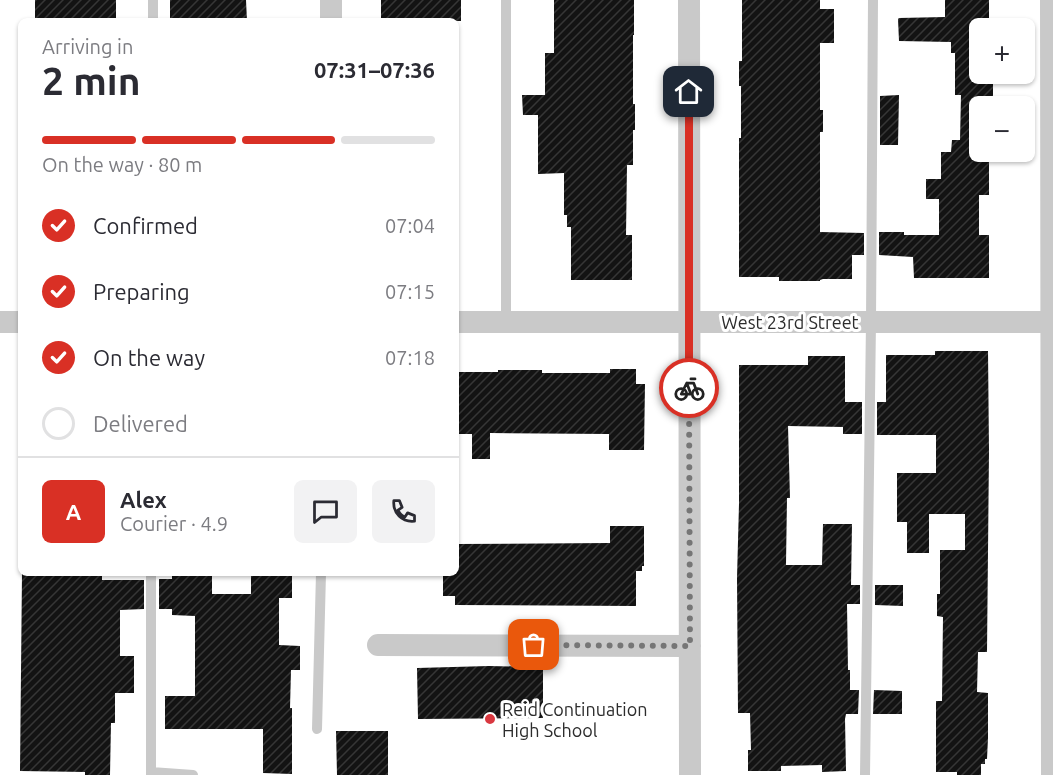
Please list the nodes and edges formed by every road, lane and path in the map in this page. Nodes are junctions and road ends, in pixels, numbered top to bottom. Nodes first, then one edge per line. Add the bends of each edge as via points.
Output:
1 (153, 0) edge
2 (331, 0) edge
3 (506, 0) edge
4 (689, 0) edge
5 (873, 0) edge
6 (1051, 0) edge
7 (153, 18) edge
8 (331, 18) edge
9 (0, 322) edge
10 (18, 322) edge
11 (459, 322) edge
12 (506, 322) junction
13 (689, 322) junction
14 (872, 322) junction
15 (1052, 322) edge
16 (151, 576) edge
17 (321, 576) edge
18 (378, 645) dead end
19 (690, 646) junction
20 (317, 729) dead end
21 (151, 774) edge
22 (193, 775) edge
23 (690, 775) edge
24 (865, 775) edge
25 (1052, 775) edge

1 - 7 lane
2 - 8 street
3 - 12 lane
4 - 13 street
5 - 14 lane
6 - 15 street
9 - 10 street
11 - 12 street, West 23rd Street
12 - 13 street, West 23rd Street
13 - 14 street, West 23rd Street
13 - 19 street
14 - 15 street, West 23rd Street
14 - 24 lane
15 - 25 street
16 - 21 lane
17 - 20 lane
18 - 19 street
19 - 23 street
21 - 22 lane

